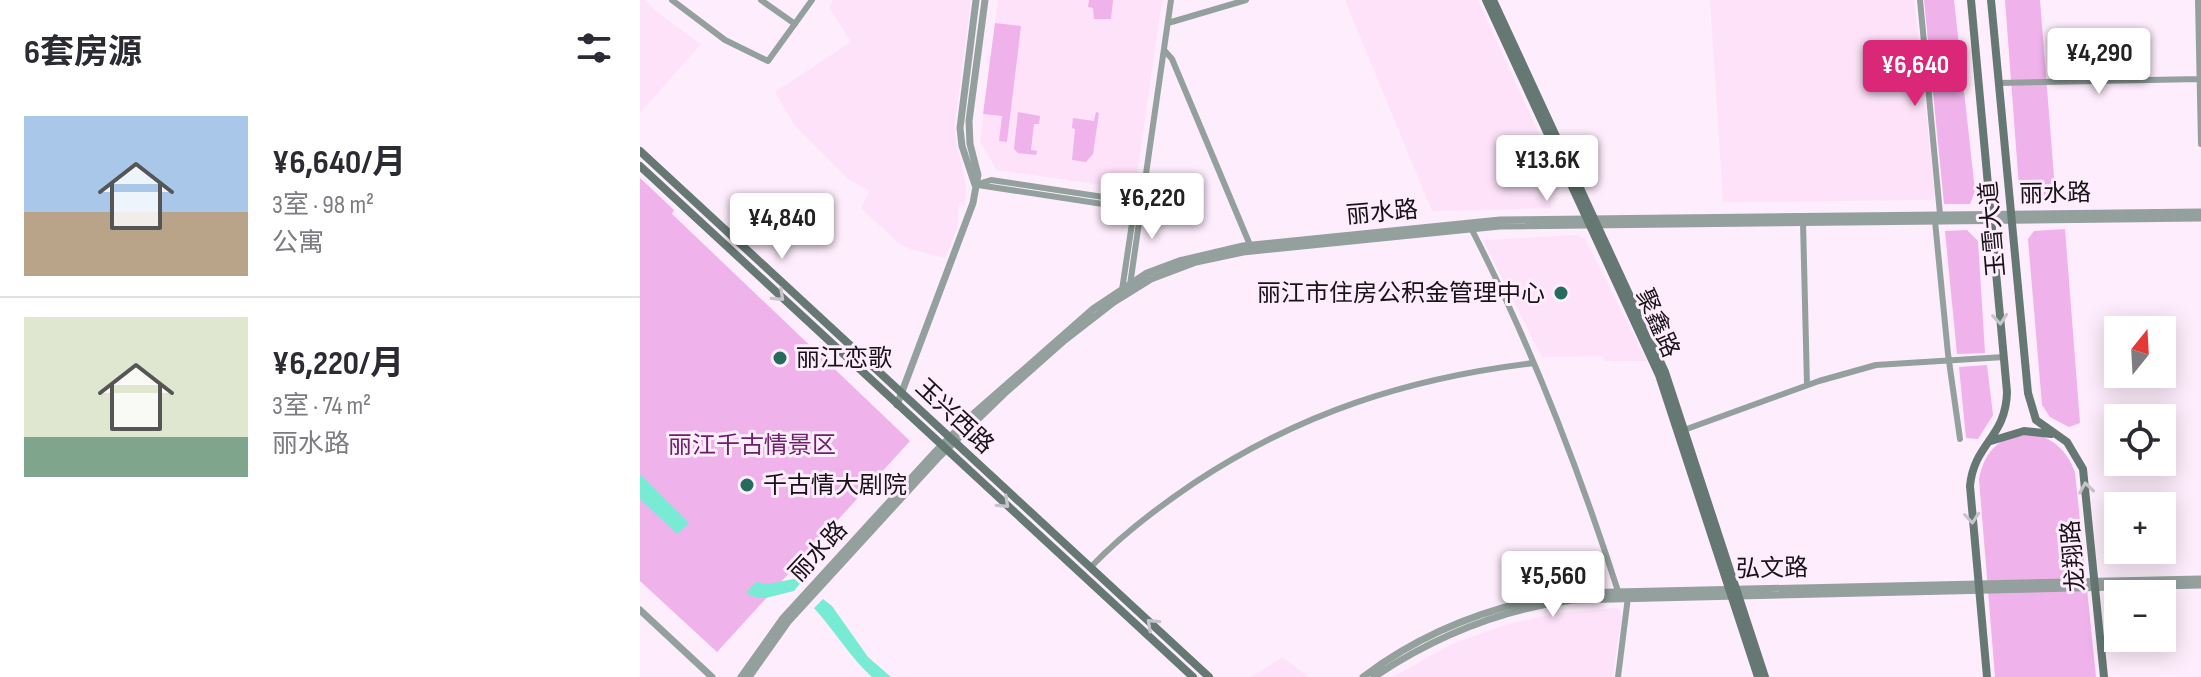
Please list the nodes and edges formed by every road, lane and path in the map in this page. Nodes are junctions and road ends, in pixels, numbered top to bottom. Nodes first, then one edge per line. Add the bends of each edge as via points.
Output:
1 (672, 0) edge
2 (761, 0) edge
3 (812, 0) edge
4 (976, 0) edge
5 (985, 0) edge
6 (1171, 0) edge
7 (1246, 0) edge
8 (1486, 0) edge
9 (1493, 0) edge
10 (1920, 0) edge
11 (1971, 0) edge
12 (1991, 0) edge
13 (2198, 0) edge
14 (1168, 23) junction
15 (795, 24) junction
16 (1164, 50) junction
17 (2200, 79) edge
18 (1999, 83) junction
19 (2201, 144) edge
20 (640, 151) edge
21 (640, 166) edge
22 (975, 185) junction
23 (1139, 206) junction
24 (2201, 212) edge
25 (1991, 217) junction
26 (2012, 217) junction
27 (1938, 218) junction
28 (2201, 218) edge
29 (1593, 221) junction
30 (1803, 222) junction
31 (1472, 230) junction
32 (1250, 245) junction
33 (1125, 291) junction
34 (2004, 357) junction
35 (1949, 360) junction
36 (1534, 363) junction
37 (1807, 385) junction
38 (902, 395) junction
39 (897, 405) junction
40 (1684, 430) junction
41 (2063, 438) junction
42 (1960, 439) dead end
43 (952, 440) junction
44 (1986, 444) junction
45 (944, 448) junction
46 (1090, 568) junction
47 (2201, 579) edge
48 (2095, 584) junction
49 (2201, 585) edge
50 (1978, 587) junction
51 (1618, 591) junction
52 (1734, 592) junction
53 (1628, 597) junction
54 (640, 610) edge
55 (712, 677) edge
56 (741, 677) edge
57 (749, 677) edge
58 (1193, 677) edge
59 (1209, 677) edge
60 (1363, 677) edge
61 (1374, 677) edge
62 (1618, 677) edge
63 (1758, 677) edge
64 (1765, 677) edge
65 (1987, 677) edge
66 (2104, 677) edge

1 - 15 street via 725,40 768,61
2 - 15 street
3 - 15 street
4 - 22 street via 960,128
5 - 22 street via 969,113
6 - 14 street
7 - 14 street
8 - 29 main road, 聚鑫路
9 - 29 main road, 聚鑫路
10 - 27 street
11 - 25 main road, 玉雪大道
12 - 18 main road, 玉雪大道
13 - 17 street
14 - 16 street
16 - 23 street
16 - 32 street
17 - 18 street
17 - 19 street
18 - 26 main road, 玉雪大道
20 - 38 main road, 玉兴西路
21 -> 39 main road, 玉兴西路
22 - 23 street
22 - 38 street via 970,218
23 - 33 street
24 - 26 street, 丽水路
25 - 26 street, 丽水路
25 - 27 street, 丽水路
25 -> 34 main road, 玉雪大道
26 - 28 street, 丽水路
26 - 41 main road, 玉雪大道 via 2032,411 2036,420
27 - 29 street, 丽水路
27 - 30 street, 丽水路
27 - 35 street
29 - 30 street, 丽水路
29 - 31 street, 丽水路
29 - 32 street, 丽水路 via 1500,220
29 - 40 main road, 聚鑫路 via 1665,372
29 - 52 main road, 聚鑫路 via 1659,375
30 - 37 street
31 - 33 street, 丽水路 via 1228,255
31 - 36 street
32 - 33 street, 丽水路 via 1179,261 1147,273
33 - 43 street, 丽水路
34 - 35 street
34 - 44 main road, 玉雪大道 via 2005,414
35 - 37 street via 1876,365
35 - 42 street
36 - 46 street via 1423,381 1309,419 1186,488
36 - 51 street
37 - 40 street
38 - 39 street
38 - 43 main road, 玉兴西路
39 - 45 main road, 玉兴西路
40 - 52 main road, 聚鑫路
41 - 44 main road via 2024,431
48 -> 41 main road, 龙翔路 via 2084,475
43 - 45 street, 丽水路
43 - 46 main road, 玉兴西路
44 -> 50 main road via 1970,486
45 - 56 street, 丽水路 via 783,618
45 - 57 street, 丽水路 via 788,622
45 -> 58 main road, 玉兴西路
59 -> 46 main road, 玉兴西路
47 - 48 street, 弘文路
48 - 49 street, 弘文路
48 - 50 street, 弘文路
48 - 66 main road, 龙翔路
50 - 52 street, 弘文路
50 - 65 main road
51 - 52 street, 弘文路
51 - 60 street, 弘文路 via 1546,597 1481,614 1427,637
52 - 53 street, 弘文路
52 - 63 main road, 聚鑫路
52 - 64 main road, 聚鑫路
53 - 61 street, 弘文路 via 1556,602 1492,617 1430,642
53 - 62 street
54 - 55 street

